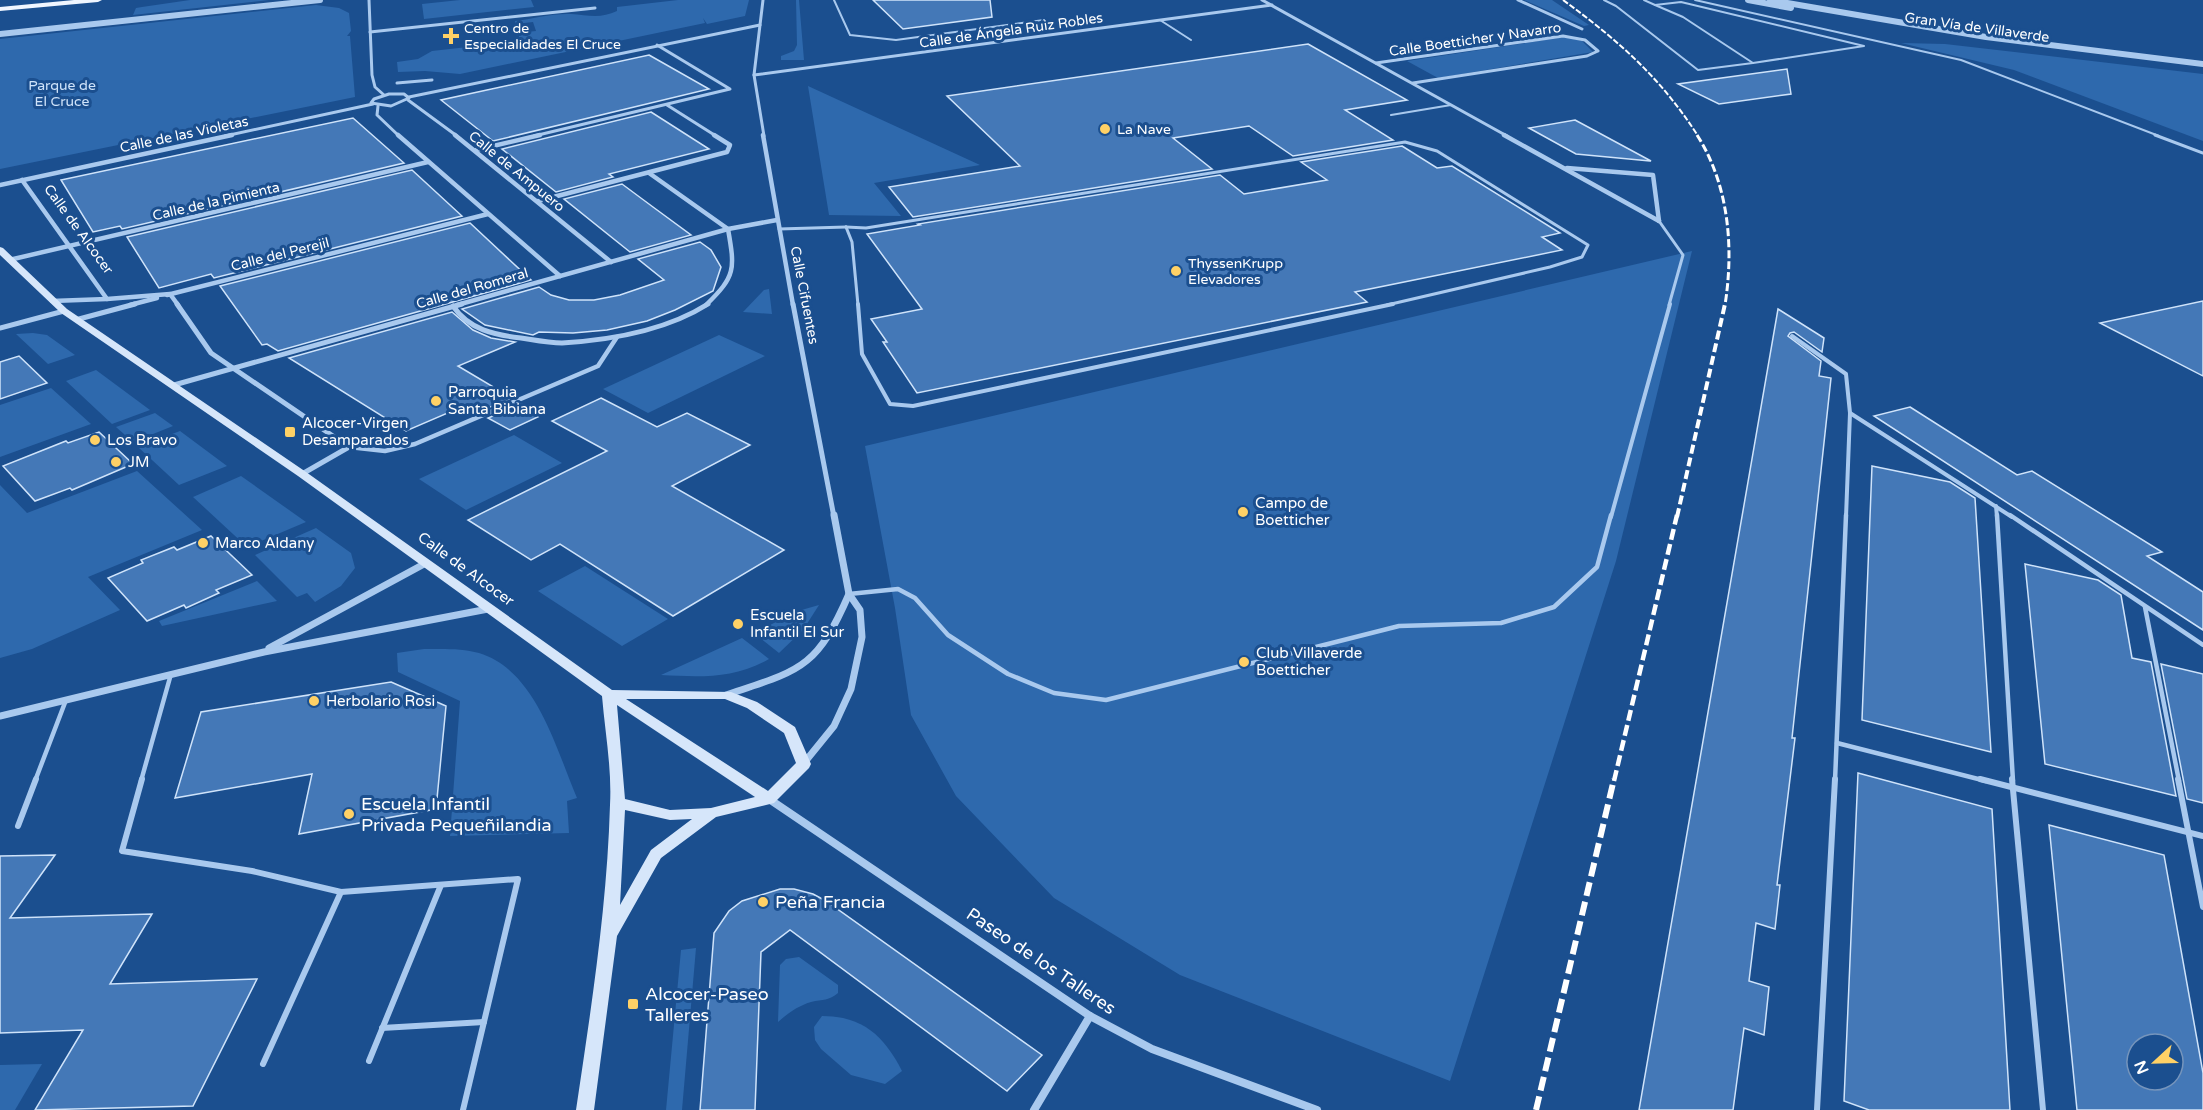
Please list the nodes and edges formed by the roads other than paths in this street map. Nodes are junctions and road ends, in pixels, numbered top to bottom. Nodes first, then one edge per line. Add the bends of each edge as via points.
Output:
1 (98, 0) edge
2 (320, 0) edge
3 (369, 0) edge
4 (763, 0) edge
5 (834, 0) edge
6 (1262, 0) edge
7 (1518, 0) edge
8 (1604, 0) edge
9 (1644, 0) edge
10 (1695, 0) edge
11 (1748, 0) edge
12 (1770, 0) edge
13 (1272, 5) junction
14 (1654, 5) junction
15 (595, 8) dead end
16 (0, 9) edge
17 (1044, 20) dead end
18 (1160, 20) junction
19 (760, 25) junction
20 (1582, 28) dead end
21 (370, 32) junction
22 (0, 34) edge
23 (1191, 40) dead end
24 (657, 45) junction
25 (1376, 63) junction
26 (1753, 63) junction
27 (2203, 66) edge
28 (754, 75) junction
29 (432, 80) dead end
30 (397, 82) dead end
31 (1412, 83) junction
32 (384, 95) junction
33 (408, 98) junction
34 (376, 105) junction
35 (667, 105) junction
36 (1450, 105) junction
37 (1391, 115) dead end
38 (476, 150) junction
39 (2203, 153) edge
40 (428, 162) junction
41 (1563, 167) junction
42 (649, 173) junction
43 (22, 180) junction
44 (0, 185) edge
45 (538, 201) junction
46 (488, 214) junction
47 (777, 220) junction
48 (1659, 221) junction
49 (846, 227) junction
50 (728, 229) junction
51 (779, 229) junction
52 (69, 246) junction
53 (0, 250) edge
54 (9, 260) junction
55 (611, 262) junction
56 (560, 276) junction
57 (170, 294) junction
58 (107, 299) junction
59 (52, 301) junction
60 (453, 306) junction
61 (64, 311) junction
62 (79, 319) junction
63 (0, 328) edge
64 (1792, 336) dead end
65 (617, 337) junction
66 (234, 368) junction
67 (174, 385) junction
68 (1850, 412) junction
69 (349, 447) junction
70 (302, 474) junction
71 (1996, 506) junction
72 (426, 563) junction
73 (849, 594) junction
74 (2145, 607) junction
75 (489, 609) junction
76 (2203, 645) edge
77 (264, 651) junction
78 (171, 674) junction
79 (609, 694) junction
80 (726, 694) junction
81 (66, 700) junction
82 (0, 716) edge
83 (1837, 743) junction
84 (804, 764) junction
85 (2013, 788) junction
86 (769, 799) junction
87 (618, 803) junction
88 (711, 813) junction
89 (18, 826) dead end
90 (2188, 832) junction
91 (2203, 836) edge
92 (441, 885) junction
93 (341, 892) junction
94 (2203, 907) edge
95 (609, 937) junction
96 (1090, 1016) junction
97 (484, 1022) junction
98 (382, 1028) junction
99 (369, 1061) dead end
100 (264, 1064) dead end
101 (463, 1110) edge
102 (585, 1110) edge
103 (1034, 1110) edge
104 (1317, 1110) edge
105 (1817, 1110) edge
106 (2043, 1110) edge

1 - 16 main road
2 - 22 street
3 - 21 street
4 - 19 street, Calle Cifuentes
5 - 17 lane via 850,34 896,40
6 - 13 street
7 - 20 street
8 - 26 lane via 1698,70
9 - 14 lane
10 - 39 lane via 1961,60
11 - 27 street, Gran Vía de Villaverde, bridge via 1985,41
12 - 27 street, Gran Vía de Villaverde, bridge via 1986,37
13 - 18 street, Calle de Ángela Ruiz Robles
13 - 25 street
14 - 26 lane via 1683,17
14 - 26 lane via 1681,2 1864,46
15 - 21 street
18 - 23 lane
18 - 28 street, Calle de Ángela Ruiz Robles
19 - 24 street
19 - 28 street, Calle Cifuentes
21 - 32 street via 372,75 375,87
24 - 33 street
24 - 35 street via 730,89
25 - 31 street
25 - 31 street, Calle Boetticher y Navarro via 1563,36 1585,40 1598,51 1587,56
28 - 47 street, Calle Cifuentes
29 - 30 street
31 - 36 street
32 - 33 street
32 - 34 street via 372,100
33 - 34 street, Calle de las Violetas via 395,105
33 - 38 street, Calle de Ampuero
34 - 40 street via 377,115
34 - 43 street, Calle de las Violetas
35 - 38 street
35 - 42 street via 730,145 727,152
36 - 37 lane
36 - 41 street
38 - 45 street, Calle de Ampuero
40 - 46 street
40 - 52 street, Calle de la Pimienta
41 - 48 street
41 - 48 street via 1653,175
42 - 45 street
42 - 50 street
43 - 44 street, Calle de las Violetas
43 - 52 street, Calle de Alcocer
45 - 55 street, Calle de Ampuero
46 - 56 street
46 - 57 street, Calle del Perejil
47 - 50 street, Calle del Romeral
47 - 51 street, Calle Cifuentes
48 - 73 lane via 1683,255 1597,567 1554,607 1501,622 1399,626 1106,700 1054,693 1008,674 948,635 915,598 898,588
49 - 49 lane via 852,242 862,354 890,404 914,406 1540,270 1582,257 1588,245 1437,151 1406,142 988,210 866,228
49 - 51 lane
50 - 55 street, Calle del Romeral
50 - 65 street via 733,256 730,280 707,305 673,321
51 - 73 street, Calle Cifuentes
52 - 54 street, Calle de la Pimienta
52 - 58 street, Calle de Alcocer
53 - 54 main road, Calle de Alcocer
54 - 59 main road, Calle de Alcocer
55 - 56 street, Calle del Romeral
56 - 60 street, Calle del Romeral
57 - 58 street, Calle de Alcocer
57 - 62 street, Calle del Perejil
57 - 66 street via 211,353
58 - 59 street, Calle de Alcocer
59 - 61 main road, Calle de Alcocer
60 - 65 street via 459,315 490,334 560,343
60 - 66 street, Calle del Romeral
61 - 62 main road, Calle de Alcocer
61 - 63 street
62 - 67 main road, Calle de Alcocer
64 - 68 lane via 1846,374
65 - 69 street via 598,366 415,444 385,451
66 - 67 street, Calle del Romeral
66 - 69 street
67 - 70 main road, Calle de Alcocer
68 - 71 lane
68 - 83 lane
69 - 70 street
70 - 72 main road, Calle de Alcocer
71 - 74 lane
71 - 85 lane
72 - 75 main road, Calle de Alcocer
72 - 77 street
73 - 80 street via 835,628 816,654 797,670
73 - 84 street, Calle Cifuentes via 860,610 862,637 851,689 834,726
74 - 76 lane
74 - 90 lane
75 - 77 street
75 - 79 main road, Calle de Alcocer
77 - 78 street
78 - 81 street
78 - 93 lane via 122,851 252,871
79 - 80 main road
79 - 86 main road, Calle de Alcocer
79 - 87 main road
80 - 84 main road via 752,705 790,730
81 - 82 street
81 - 89 lane
83 - 85 lane
83 - 105 lane
84 - 86 main road
85 - 90 lane
85 - 106 lane
86 - 88 main road
86 - 96 street, Paseo de los Talleres
87 - 88 main road via 670,815
87 - 95 main road
88 - 95 main road via 656,854
90 - 91 lane
90 - 94 lane
92 - 93 lane
92 - 97 lane via 518,879
92 - 98 lane
93 - 100 lane
95 - 102 main road
96 - 103 street
96 - 104 street, Paseo de los Talleres via 1152,1049
97 - 98 lane
97 - 101 lane
98 - 99 lane

